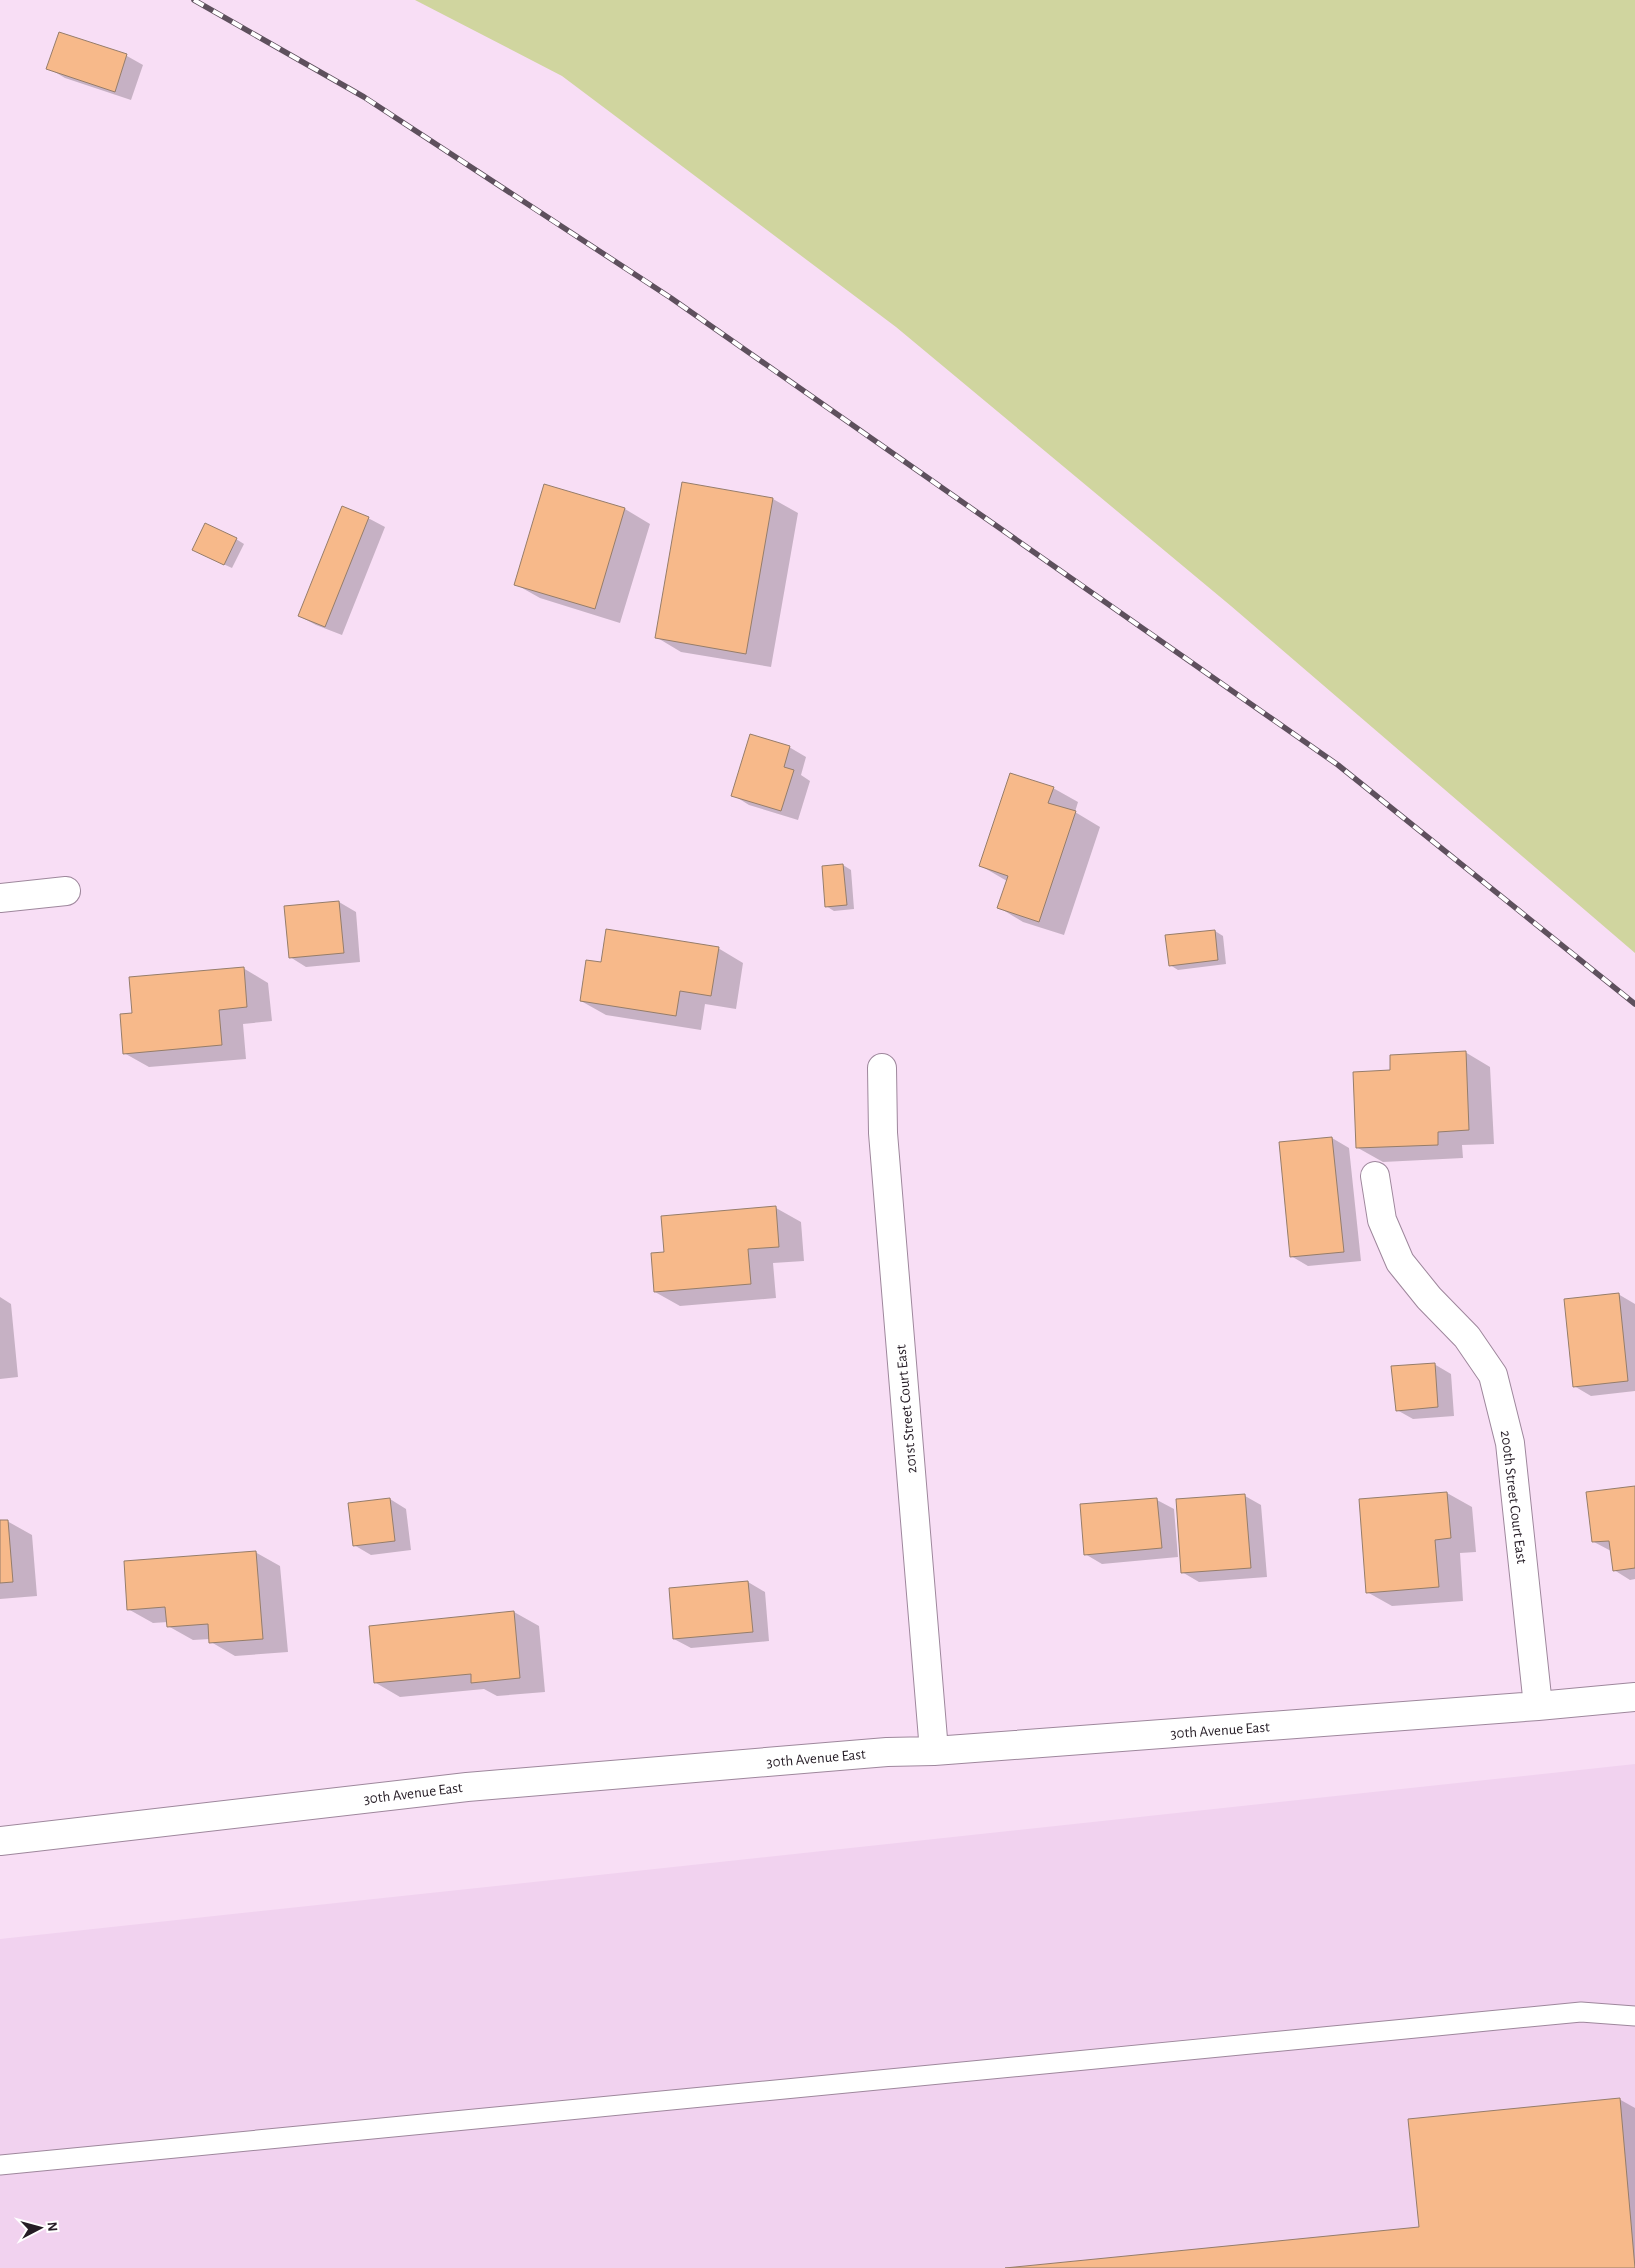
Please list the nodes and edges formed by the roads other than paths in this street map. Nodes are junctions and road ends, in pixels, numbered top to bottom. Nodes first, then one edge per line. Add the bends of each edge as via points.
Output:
1 (66, 890) dead end
2 (0, 898) edge
3 (882, 1068) dead end
4 (1375, 1176) dead end
5 (1635, 1697) edge
6 (1538, 1706) junction
7 (934, 1751) junction
8 (0, 1841) edge
9 (1635, 2016) edge
10 (0, 2165) edge

1 - 2 street
3 - 7 street, 201st Street Court East via 884,1143
4 - 6 street, 200th Street Court East via 1382,1220 1400,1262 1467,1337 1492,1375 1510,1443
5 - 6 street, 30th Avenue East
6 - 7 street, 30th Avenue East
7 - 8 street, 30th Avenue East via 887,1752 467,1787
9 - 10 lane via 1581,2012

